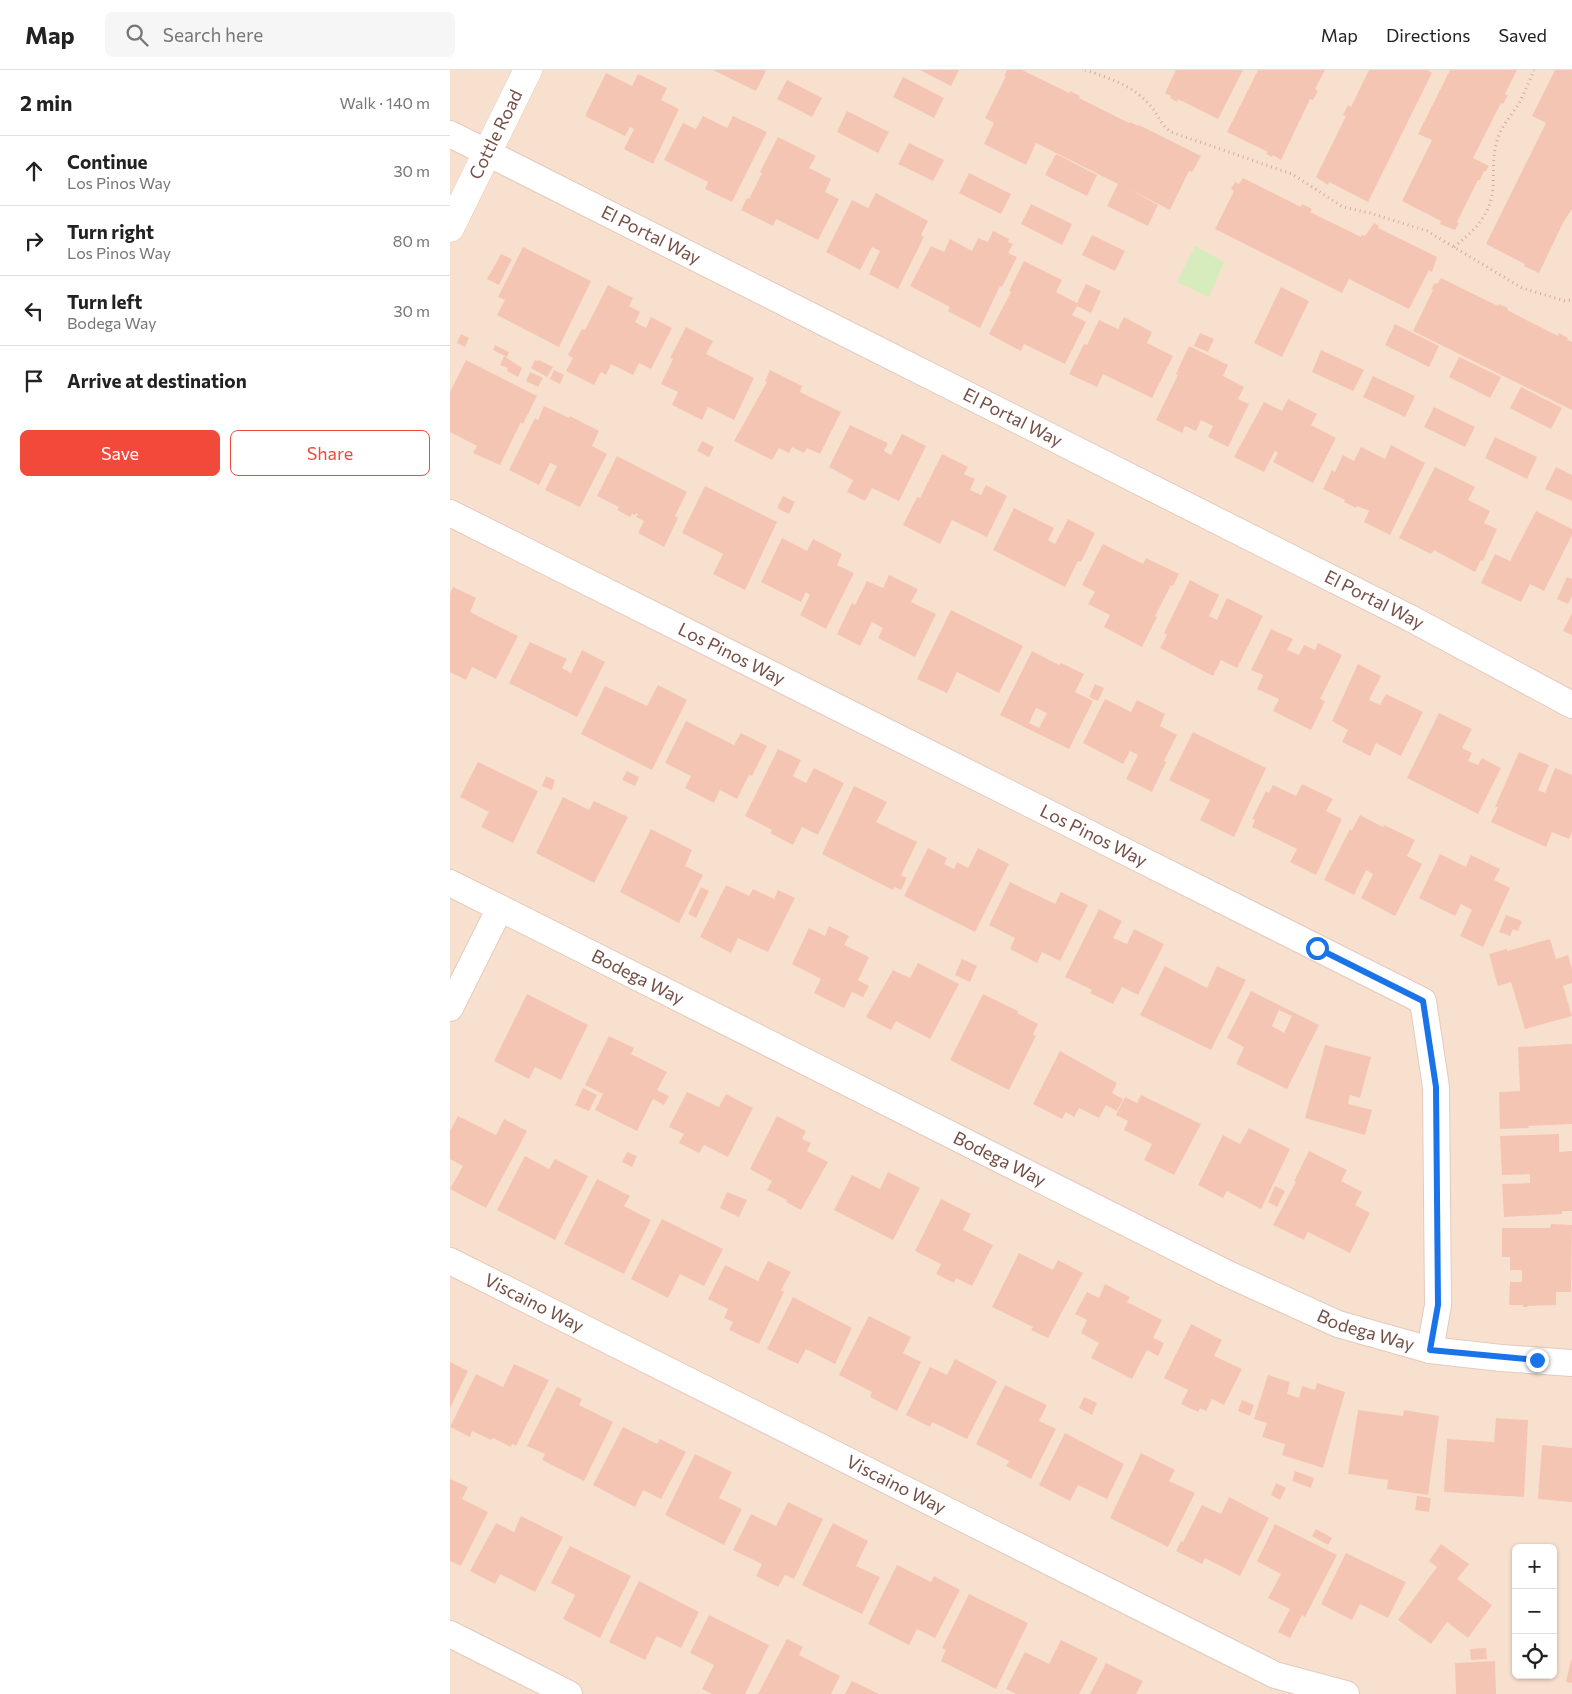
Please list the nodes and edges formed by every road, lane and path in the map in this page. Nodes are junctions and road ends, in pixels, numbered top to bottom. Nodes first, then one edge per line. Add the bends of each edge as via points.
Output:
1 (528, 70) edge
2 (1085, 70) edge
3 (1534, 70) edge
4 (450, 134) edge
5 (487, 153) junction
6 (450, 228) edge
7 (1454, 247) junction
8 (1572, 300) edge
9 (450, 513) edge
10 (1572, 705) edge
11 (450, 883) edge
12 (500, 908) junction
13 (450, 1008) edge
14 (450, 1261) edge
15 (1430, 1350) junction
16 (1572, 1363) edge
17 (450, 1634) edge
18 (569, 1694) edge
19 (1346, 1694) edge

1 - 5 street, Cottle Road
2 - 7 path via 1132,88 1172,132 1292,174 1343,207 1428,231
3 - 7 path via 1522,98 1497,138 1493,190 1485,214 1474,230
4 - 5 street, El Portal Way
5 - 6 street, Cottle Road
5 - 10 street, El Portal Way via 1410,618
7 - 8 path via 1522,288 1565,301
9 - 15 street, Los Pinos Way via 1423,1001 1436,1087 1438,1305
11 - 12 street, Bodega Way
12 - 13 street
12 - 15 street, Bodega Way via 1228,1274 1338,1324
14 - 19 street, Viscaino Way via 1275,1675
15 - 16 street, Bodega Way
17 - 18 street

